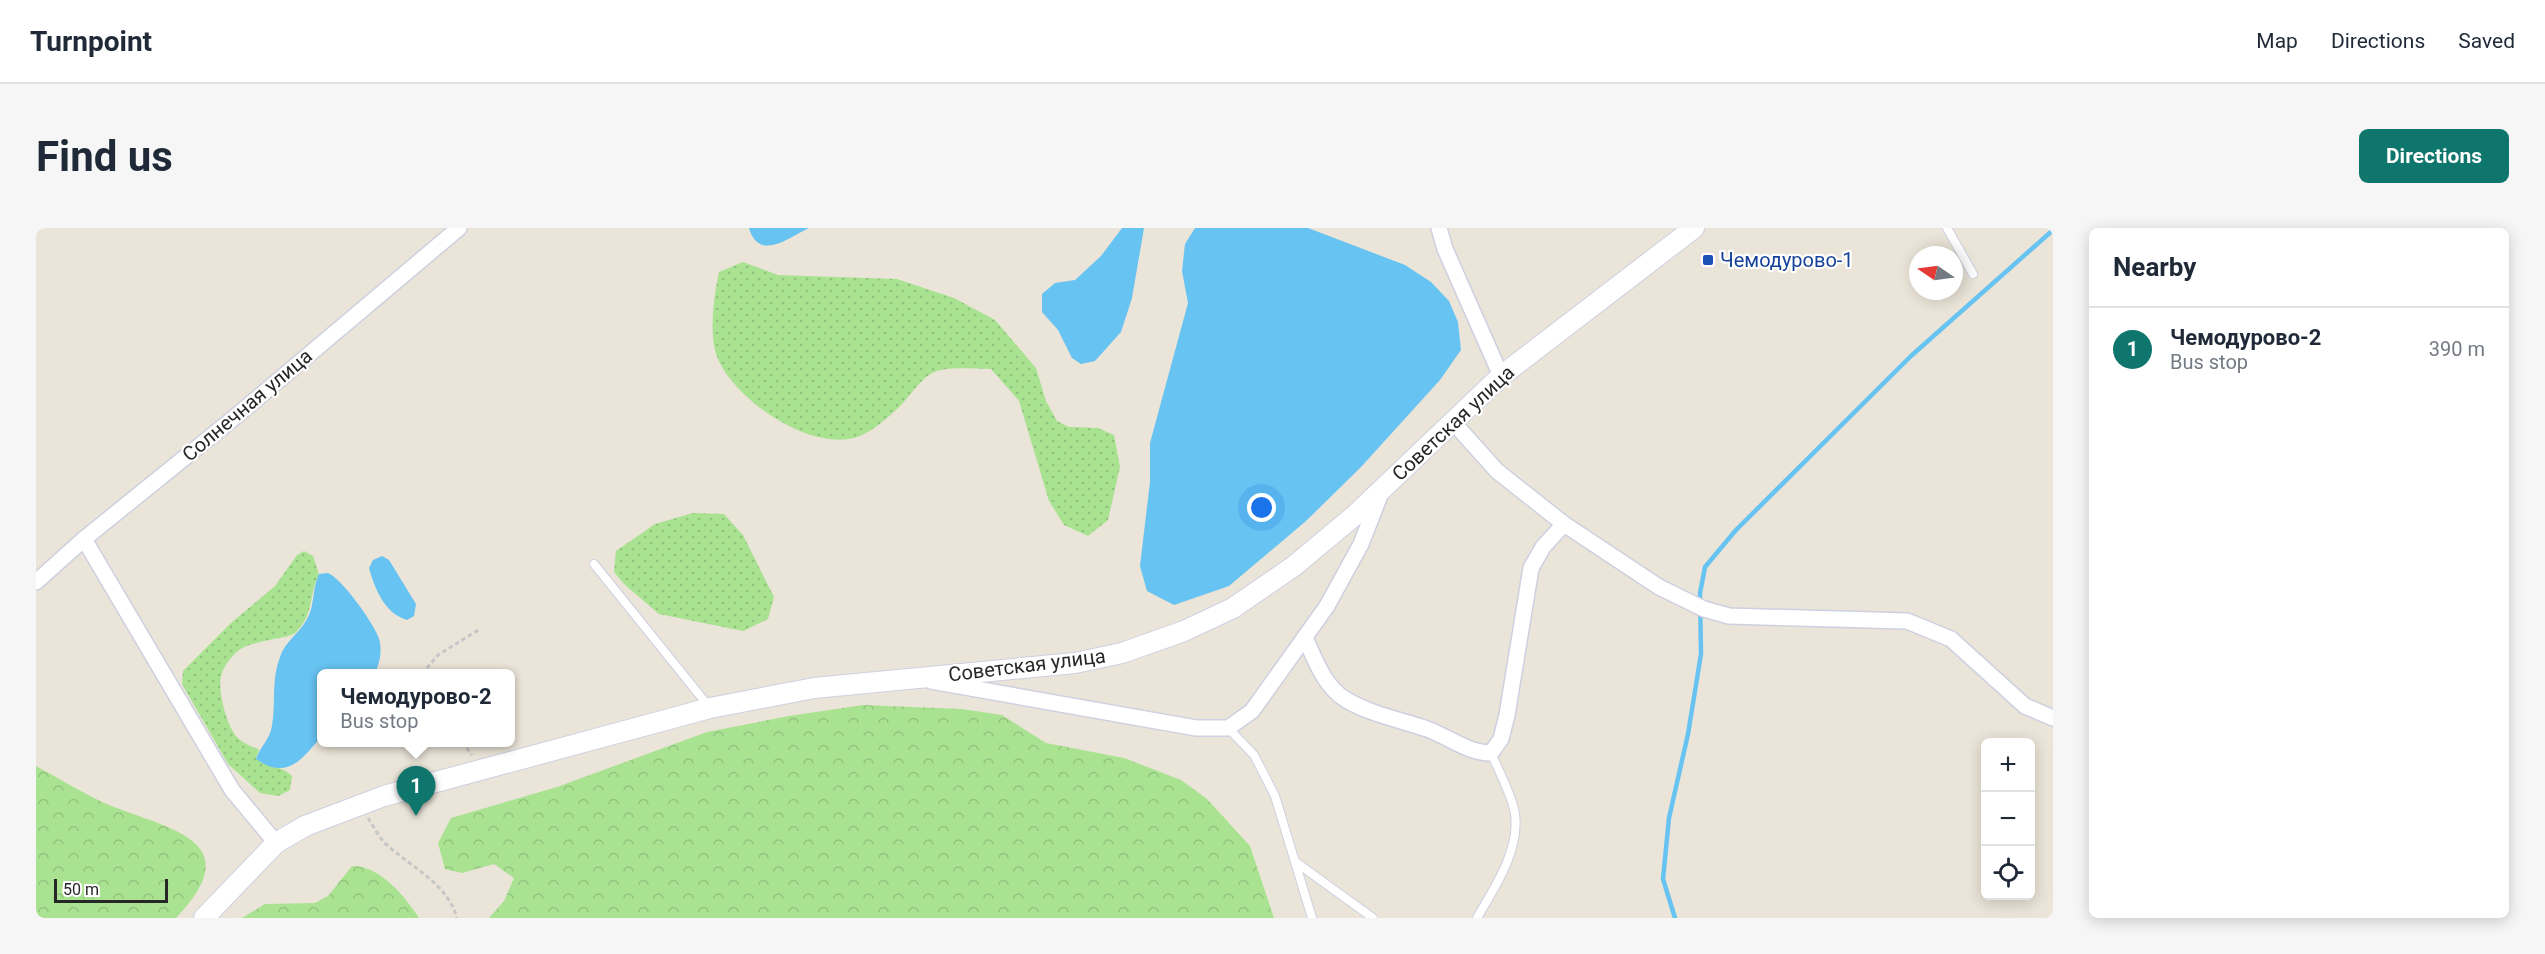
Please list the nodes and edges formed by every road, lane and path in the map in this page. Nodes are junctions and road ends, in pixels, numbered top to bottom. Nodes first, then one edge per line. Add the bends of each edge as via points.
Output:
1 (459, 228) edge
2 (1439, 228) edge
3 (1694, 228) edge
4 (1947, 228) edge
5 (1972, 274) dead end
6 (1501, 376) junction
7 (1453, 422) junction
8 (1383, 488) junction
9 (1564, 524) junction
10 (84, 539) junction
11 (594, 564) dead end
12 (36, 582) edge
13 (480, 629) dead end
14 (1305, 638) junction
15 (426, 669) edge
16 (912, 678) junction
17 (711, 708) junction
18 (2053, 718) edge
19 (1228, 728) junction
20 (1491, 753) junction
21 (360, 806) junction
22 (276, 843) junction
23 (1296, 862) junction
24 (204, 918) edge
25 (457, 918) edge
26 (1312, 918) edge
27 (1373, 918) edge
28 (1477, 918) edge

1 - 10 street, Солнечная улица
2 - 6 street
3 - 6 street, Советская улица
4 - 5 lane
6 - 7 street, Советская улица
7 - 8 street, Советская улица
7 - 9 street via 1497,471
8 - 14 street via 1361,544
8 - 16 street, Советская улица via 1294,566 1233,608 1184,631 1122,653 1075,663
9 - 18 street via 1659,587 1697,606 1729,616 1906,621 1951,639 2025,706
9 - 20 street via 1531,568 1507,716 1502,739
10 - 12 street, Солнечная улица
10 - 22 street via 232,790
11 - 17 lane
13 - 15 path via 438,655
14 - 19 street via 1252,711
14 - 20 street via 1325,679 1344,699 1429,730 1477,753
16 - 17 street, Советская улица via 814,688
16 - 19 street via 1196,728
17 - 21 street, Советская улица via 384,796
19 - 23 lane via 1254,755 1275,796
20 - 28 lane via 1515,814 1513,846
21 - 22 street, Советская улица via 305,826
21 - 25 path via 385,844 432,881 454,906
22 - 24 street, Советская улица
23 - 26 lane
23 - 27 lane

